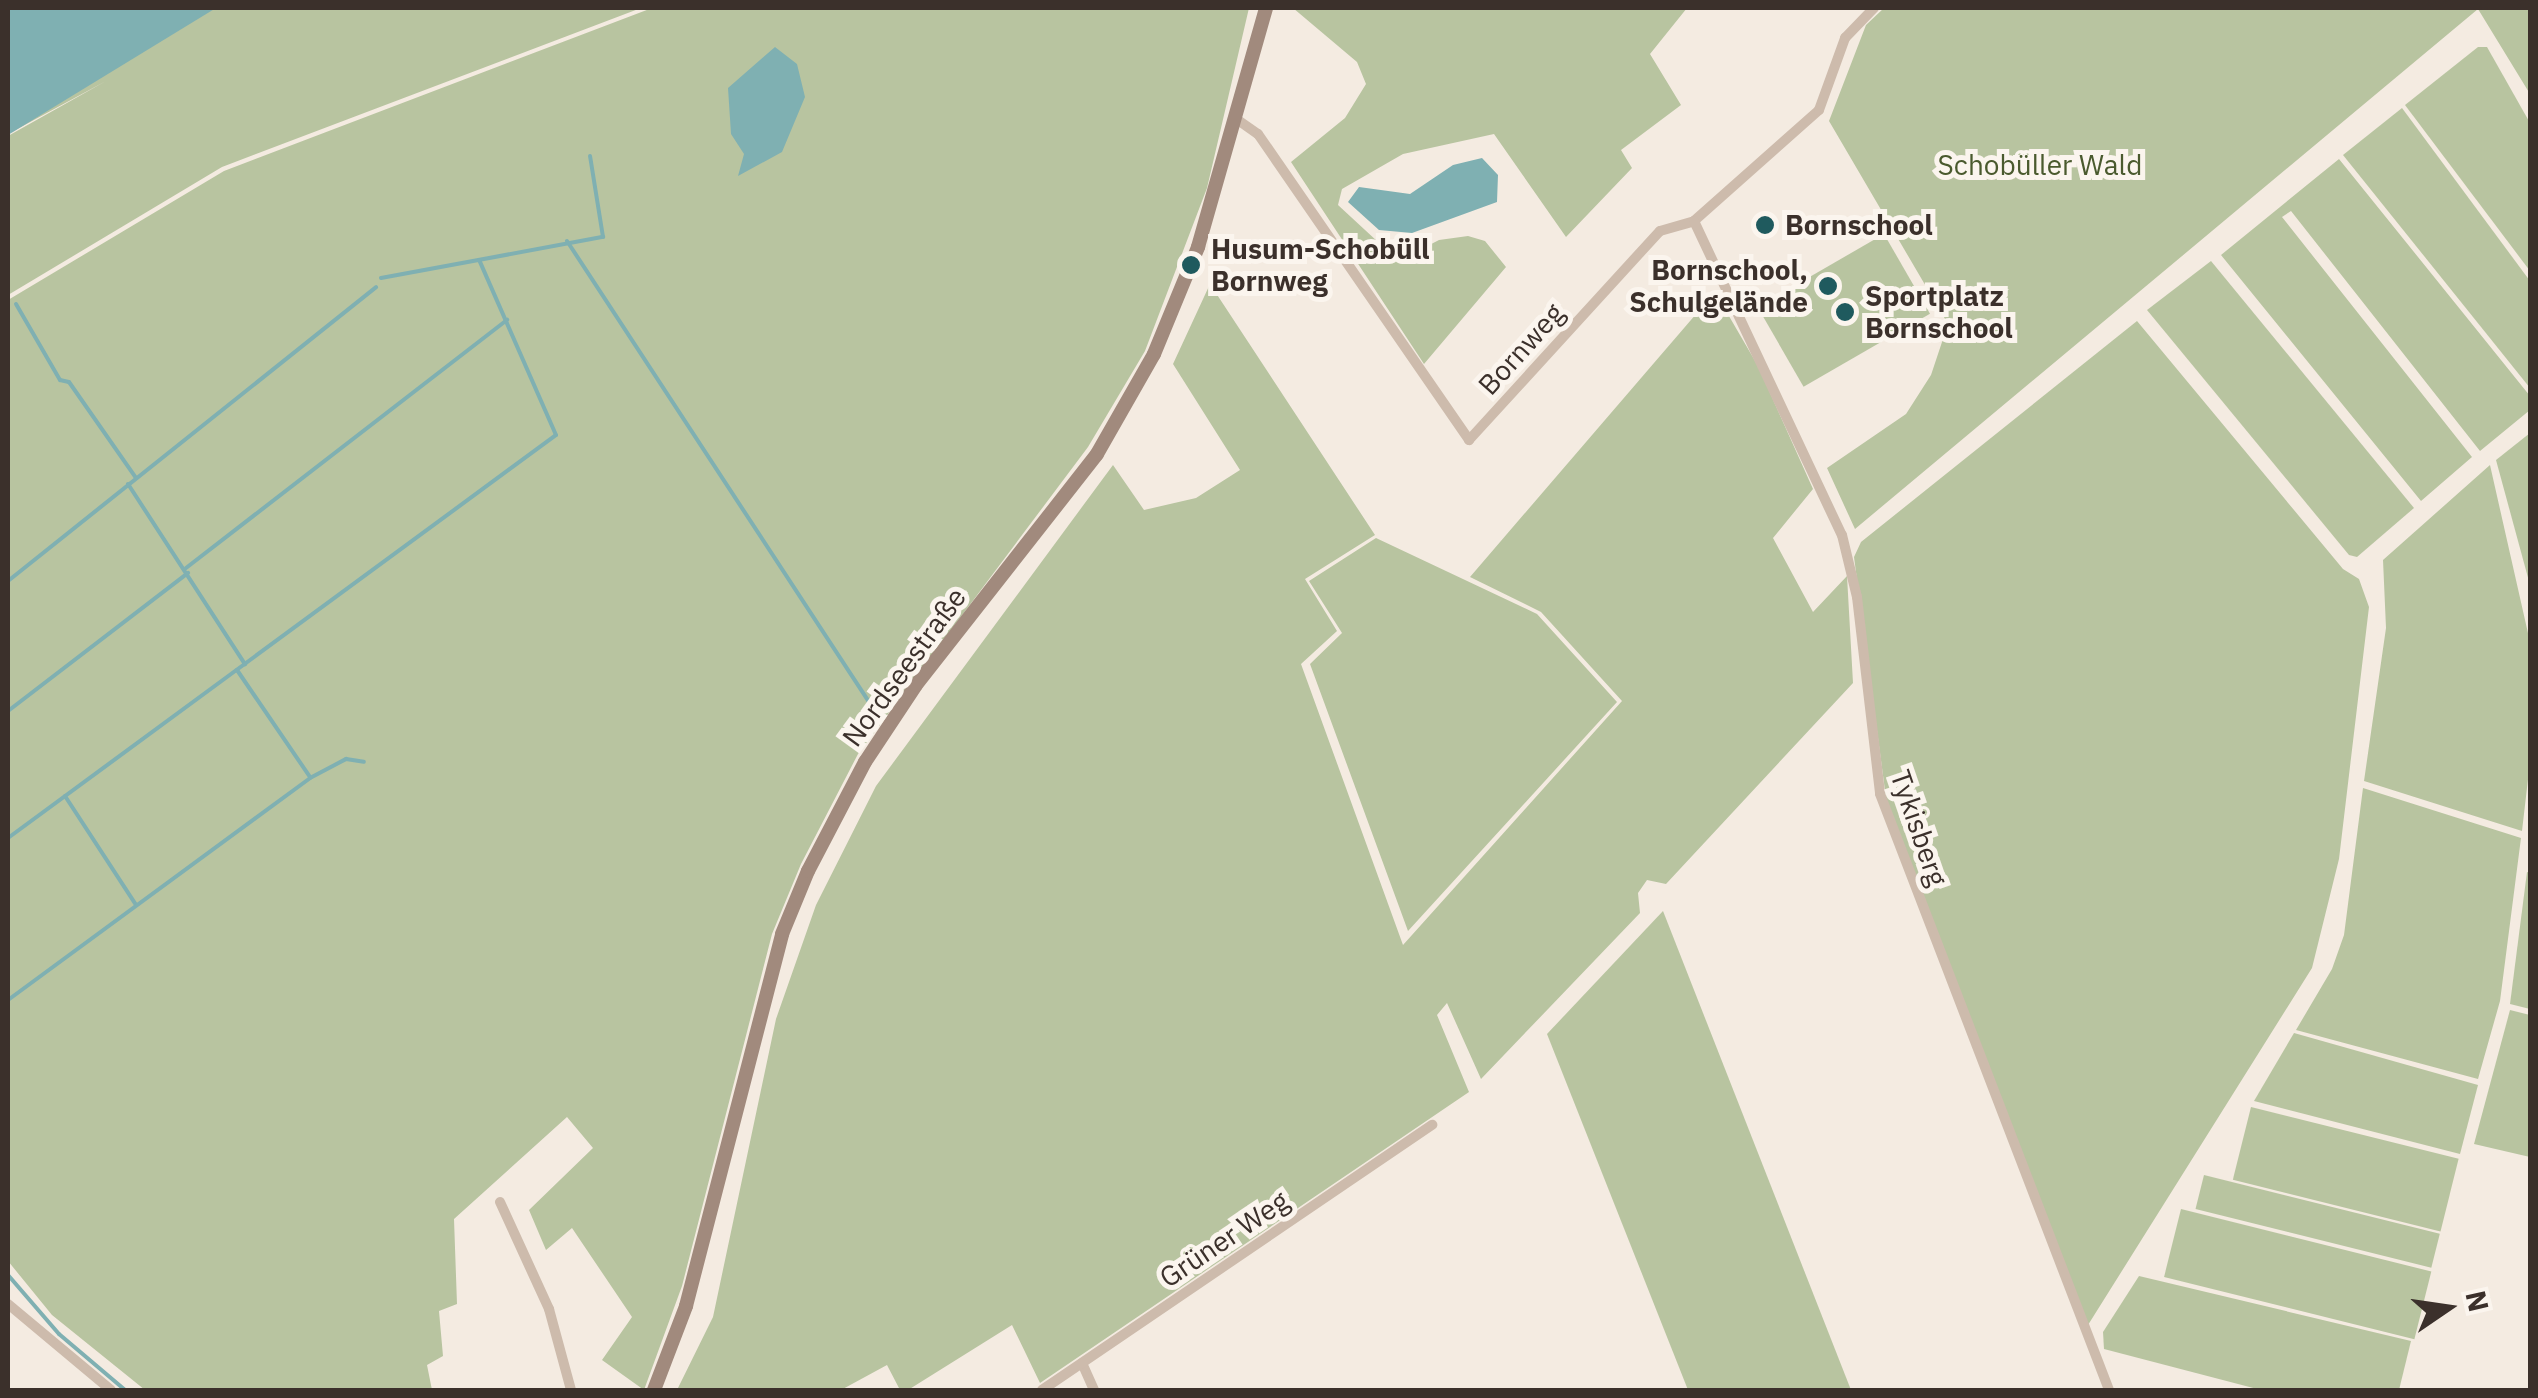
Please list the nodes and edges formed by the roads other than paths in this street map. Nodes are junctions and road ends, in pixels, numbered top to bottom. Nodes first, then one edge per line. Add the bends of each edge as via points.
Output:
1 (1266, 8) edge
2 (1874, 8) edge
3 (1235, 118) junction
4 (1694, 221) junction
5 (1432, 1126) dead end
6 (500, 1202) dead end
7 (8, 1304) edge
8 (1082, 1363) junction
9 (111, 1390) edge
10 (571, 1390) edge
11 (654, 1390) edge
12 (1042, 1390) edge
13 (1094, 1390) edge
14 (2109, 1390) edge

1 - 3 main road, Nordseestraße
2 - 4 street, Bornweg via 1845,38 1819,110
3 - 4 street, Bornweg via 1258,134 1469,440 1660,231
3 - 11 main road, Nordseestraße via 1198,247 1144,371 1097,454 916,685 865,762 808,871 782,934 686,1306
4 - 14 street, Tykisberg via 1842,534 1857,598 1880,794
5 - 8 street, Grüner Weg
6 - 10 street via 549,1309
7 - 9 street
8 - 12 street, Grüner Weg
8 - 13 street

